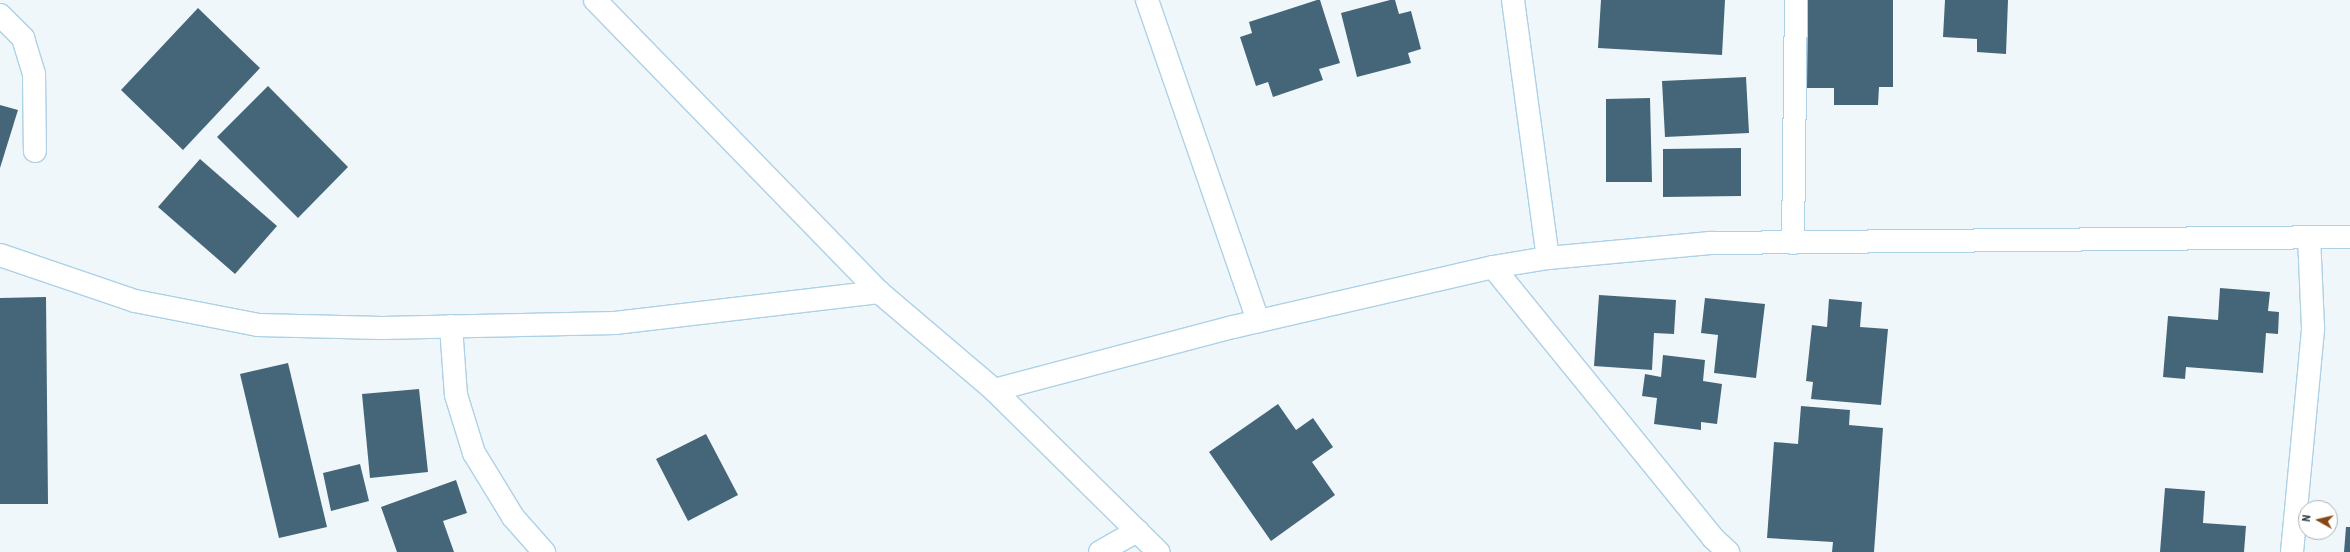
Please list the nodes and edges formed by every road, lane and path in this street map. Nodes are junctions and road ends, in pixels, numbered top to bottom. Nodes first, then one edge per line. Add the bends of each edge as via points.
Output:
1 (595, 0) edge
2 (1147, 0) edge
3 (1513, 0) edge
4 (1796, 0) edge
5 (0, 15) edge
6 (35, 151) dead end
7 (2309, 238) junction
8 (2350, 238) edge
9 (1793, 243) junction
10 (0, 255) edge
11 (1548, 258) junction
12 (1493, 267) junction
13 (879, 292) junction
14 (1258, 321) junction
15 (451, 326) junction
16 (994, 390) junction
17 (1137, 531) junction
18 (544, 552) edge
19 (1100, 552) edge
20 (1158, 552) edge
21 (1728, 552) edge
22 (2292, 552) edge

1 - 13 street
2 - 14 street
3 - 11 street
4 - 9 street
5 - 6 street via 23,38 34,74
7 - 8 street
7 - 9 street
7 - 22 street via 2313,328
9 - 11 street via 1710,243
10 - 15 street via 135,301 258,325 382,328
11 - 12 street
12 - 14 street
12 - 21 street via 1713,538
13 - 15 street via 615,323
13 - 16 street
14 - 16 street
15 - 18 street via 456,395 474,452 513,517
16 - 17 street
17 - 19 street
17 - 20 street

